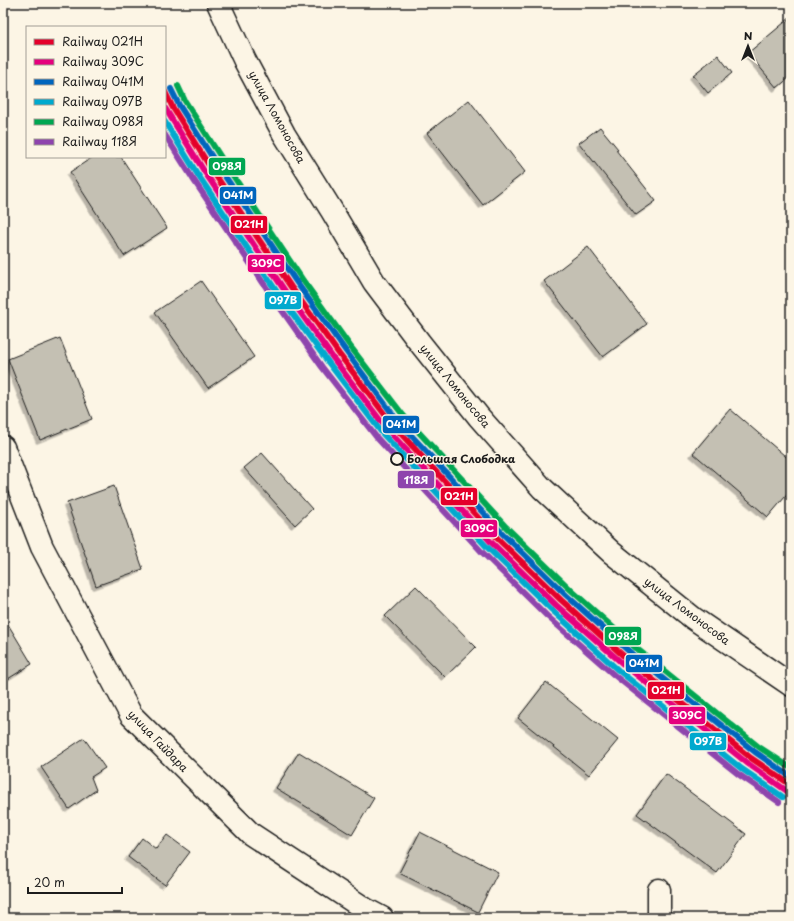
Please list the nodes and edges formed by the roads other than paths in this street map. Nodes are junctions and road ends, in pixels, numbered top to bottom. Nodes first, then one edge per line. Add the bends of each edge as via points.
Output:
1 (218, 3) edge
2 (3, 447) edge
3 (791, 685) edge
4 (658, 890) dead end
5 (382, 918) edge
6 (659, 918) edge

1 - 3 street, улица Ломоносова via 284,134 374,282 478,417 542,488 611,552 693,618
2 - 5 street, улица Гайдара via 42,548 131,715 251,834
4 - 6 street

